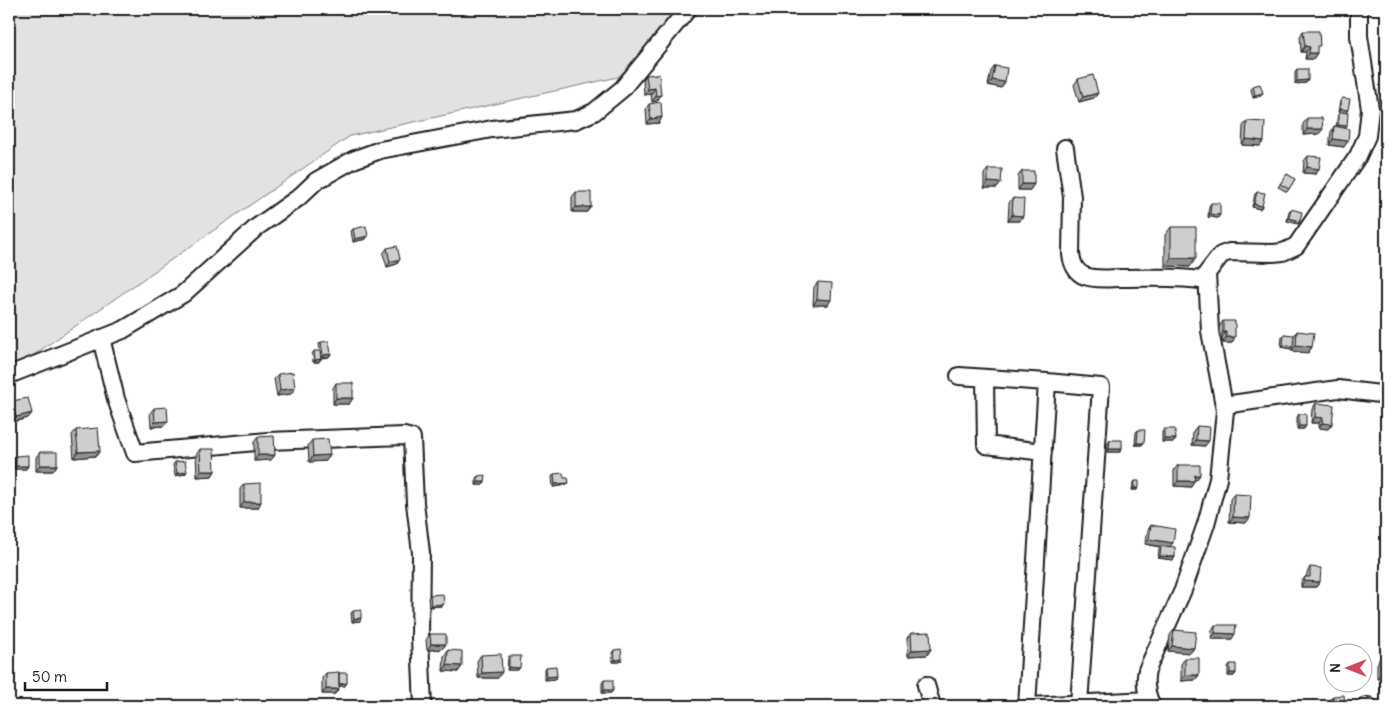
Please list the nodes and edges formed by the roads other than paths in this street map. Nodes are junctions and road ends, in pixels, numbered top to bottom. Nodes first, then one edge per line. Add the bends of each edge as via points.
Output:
1 (688, 9) edge
2 (1359, 9) edge
3 (1065, 148) dead end
4 (1207, 281) junction
5 (101, 338) junction
6 (9, 375) edge
7 (959, 376) dead end
8 (985, 378) junction
9 (1047, 382) junction
10 (1384, 395) edge
11 (1224, 405) junction
12 (1043, 452) junction
13 (926, 685) dead end
14 (1150, 703) edge
15 (1079, 704) junction
16 (423, 706) edge
17 (932, 706) edge
18 (1028, 706) edge

1 - 5 street via 622,89 594,112 576,120 492,129 380,150 354,160 316,181 257,227 183,294 123,330
2 - 4 street via 1360,45 1370,109 1367,136 1358,156 1296,246 1273,254 1229,252 1221,255 1207,273
3 - 4 street via 1072,198 1071,254 1076,270 1084,276 1102,278
4 - 11 street via 1214,361
5 - 6 street
5 - 16 street via 116,400 135,453 268,441 412,438 421,553
7 - 8 street
8 - 9 street
8 - 12 street via 986,445
9 - 12 street
9 - 15 street via 1101,387
10 - 11 street via 1338,389
11 - 14 street via 1218,479 1183,590 1147,670 1145,680
12 - 18 street
13 - 17 street
14 - 15 street
15 - 18 street

